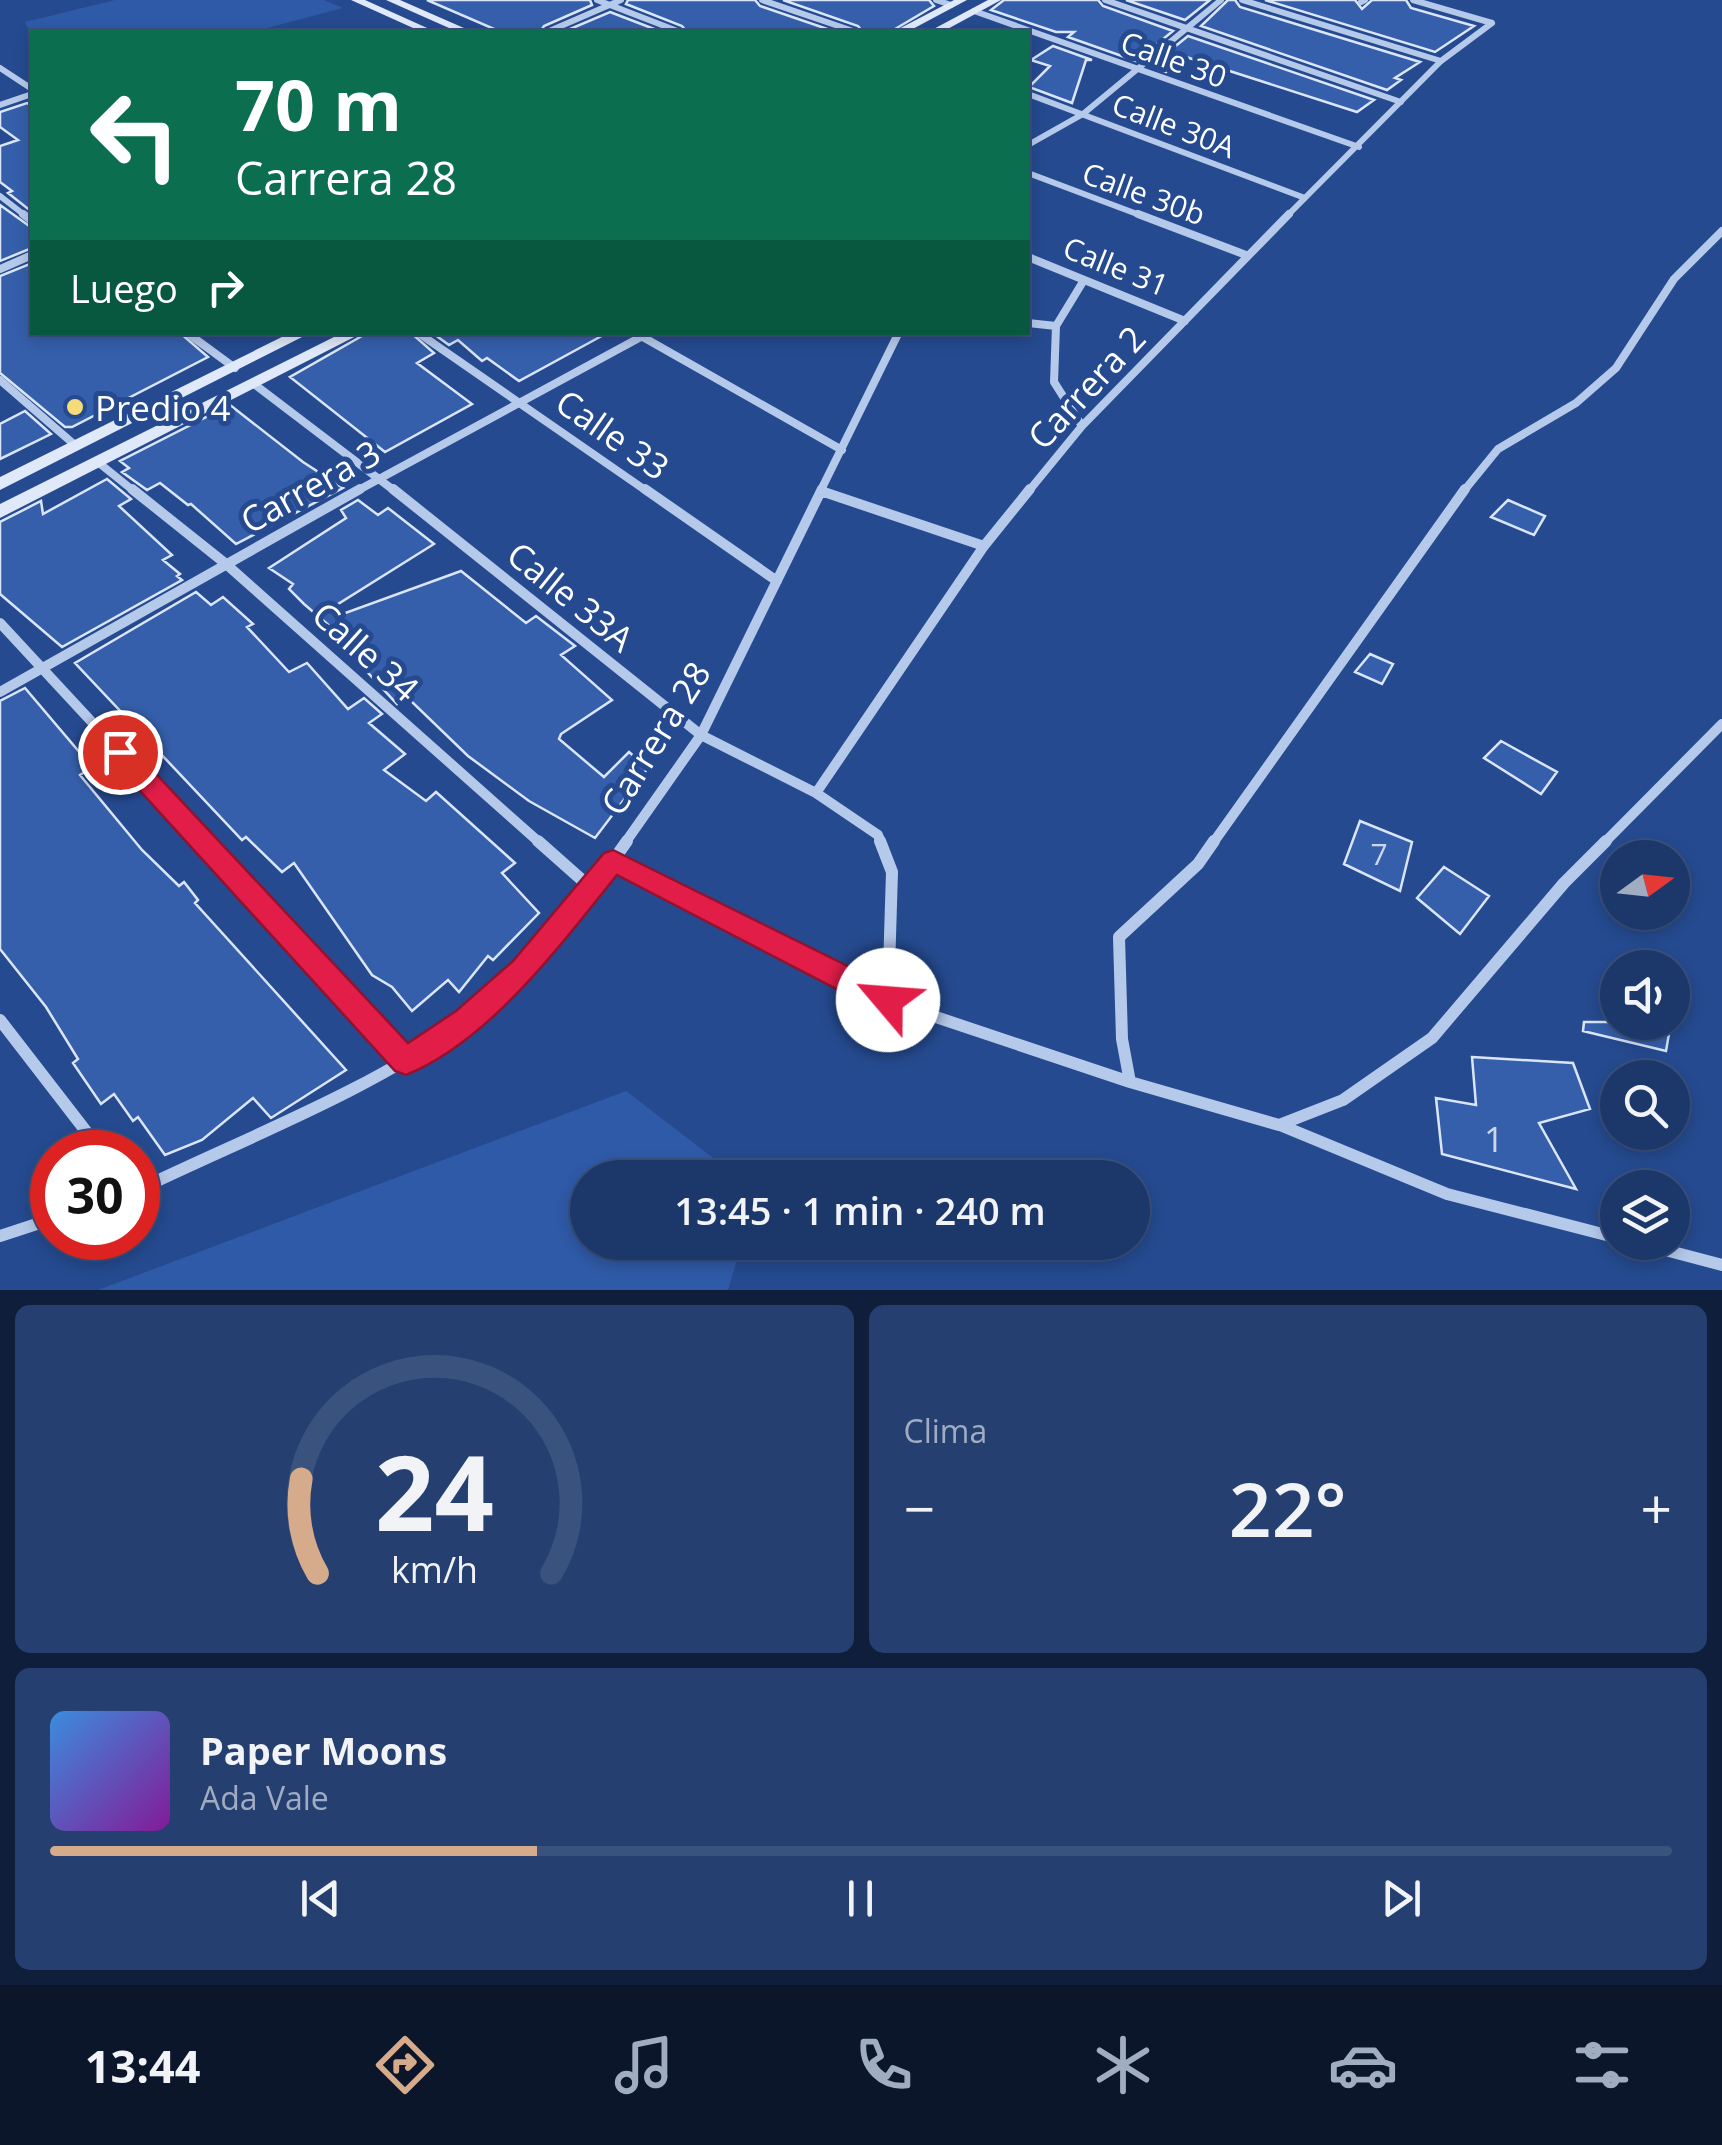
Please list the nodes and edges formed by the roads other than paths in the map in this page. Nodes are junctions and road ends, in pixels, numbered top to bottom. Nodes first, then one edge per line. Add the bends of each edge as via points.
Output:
1 (356, 0) edge
2 (391, 0) edge
3 (596, 0) edge
4 (620, 0) edge
5 (762, 0) edge
6 (936, 0) edge
7 (996, 0) edge
8 (1105, 0) edge
9 (1220, 0) edge
10 (1242, 0) edge
11 (1413, 0) edge
12 (956, 2) edge
13 (611, 5) junction
14 (974, 11) junction
15 (425, 30) edge
16 (462, 30) edge
17 (552, 30) edge
18 (675, 30) edge
19 (850, 30) edge
20 (903, 30) edge
21 (938, 30) edge
22 (1026, 30) edge
23 (1185, 30) junction
24 (1030, 31) edge
25 (1440, 61) junction
26 (0, 68) edge
27 (1136, 70) junction
28 (30, 90) edge
29 (30, 92) edge
30 (1030, 95) edge
31 (1402, 102) junction
32 (0, 105) edge
33 (1083, 114) junction
34 (1030, 144) edge
35 (1359, 148) junction
36 (1030, 175) edge
37 (0, 196) edge
38 (1305, 198) junction
39 (30, 219) edge
40 (1722, 231) edge
41 (1246, 254) junction
42 (30, 256) edge
43 (1030, 258) edge
44 (0, 269) edge
45 (1084, 280) junction
46 (1185, 321) junction
47 (1030, 323) edge
48 (1056, 326) junction
49 (190, 335) edge
50 (299, 335) edge
51 (352, 335) edge
52 (420, 335) edge
53 (639, 335) edge
54 (643, 335) edge
55 (898, 335) edge
56 (236, 368) junction
57 (0, 380) edge
58 (254, 384) junction
59 (517, 401) junction
60 (1082, 426) junction
61 (76, 446) junction
62 (842, 450) junction
63 (99, 463) junction
64 (380, 479) junction
65 (0, 484) edge
66 (821, 491) junction
67 (0, 512) edge
68 (984, 546) junction
69 (226, 564) junction
70 (776, 581) junction
71 (0, 623) edge
72 (42, 668) junction
73 (0, 692) edge
74 (1722, 724) edge
75 (701, 735) junction
76 (816, 793) junction
77 (613, 861) junction
78 (591, 888) junction
79 (888, 1000) junction
80 (0, 1020) edge
81 (406, 1061) junction
82 (1130, 1082) junction
83 (1280, 1125) junction
84 (85, 1130) edge
85 (160, 1179) edge
86 (30, 1226) edge
87 (1600, 1233) edge
88 (0, 1236) edge
89 (1690, 1257) edge
90 (1722, 1265) edge

1 - 15 main road
2 - 16 main road
3 - 13 street
4 - 13 street
5 - 19 street
6 - 12 street
7 - 14 main road
8 - 23 street
9 - 23 street
10 - 25 street
11 - 25 street, Carrera 2 via 1492,22
12 - 20 main road
13 - 17 street
13 - 18 street
14 - 21 main road
14 - 22 street, Calle 30
23 - 27 street
23 - 31 street
24 - 27 street, Calle 30
25 - 31 street, Carrera 2
26 - 28 street
27 - 33 street
27 - 35 street, Calle 30
29 - 32 street
30 - 33 street, Calle 30A
31 - 35 street, Carrera 2
33 - 34 street
33 - 38 street, Calle 30A
35 - 38 street, Carrera 2
36 - 41 street, Calle 30b
37 - 39 street
38 - 41 street, Carrera 2
40 - 82 street via 1674,279 1616,368 1576,403 1498,449 1447,511 1198,864 1119,937
41 - 46 street, Carrera 2
42 - 44 street
43 - 45 street, Calle 31
45 - 46 street, Calle 31
45 - 48 street
46 - 60 street, Carrera 2
47 - 48 street
48 - 60 street via 1054,382
49 - 56 street
50 - 56 main road
51 - 58 main road
52 - 59 street, Calle 33
53 - 59 street, Carrera 3
54 - 62 street
55 - 62 street, Carrera 28
56 - 61 main road
57 - 61 street
58 - 63 main road
58 - 64 street, Calle 33A
59 - 64 street, Carrera 3
59 - 70 street, Calle 33
60 - 68 street, Carrera 2
61 - 65 main road
62 - 66 street, Carrera 28
63 - 67 main road
63 - 69 street, Calle 34
64 - 69 street, Carrera 3
64 - 75 street, Calle 33A
66 - 68 street
66 - 70 street, Carrera 28
68 - 76 street, Carrera 2
69 - 72 street, Carrera 3
69 - 78 street, Calle 34
70 - 75 street, Carrera 28
71 - 72 street
72 - 73 street, Carrera 3
72 - 81 street
74 - 83 street via 1564,883 1432,1038 1343,1100
75 - 76 street, Calle 33A
75 - 77 street, Carrera 28
76 - 79 street, Calle 33A via 878,834 892,872
77 - 78 street, Carrera 28
77 - 79 street
78 - 81 street, Carrera 28 via 523,970
79 - 82 street
80 - 84 street
81 - 85 street, Carrera 28
82 - 83 street
83 - 87 street via 1447,1194
86 - 88 street
89 - 90 street

